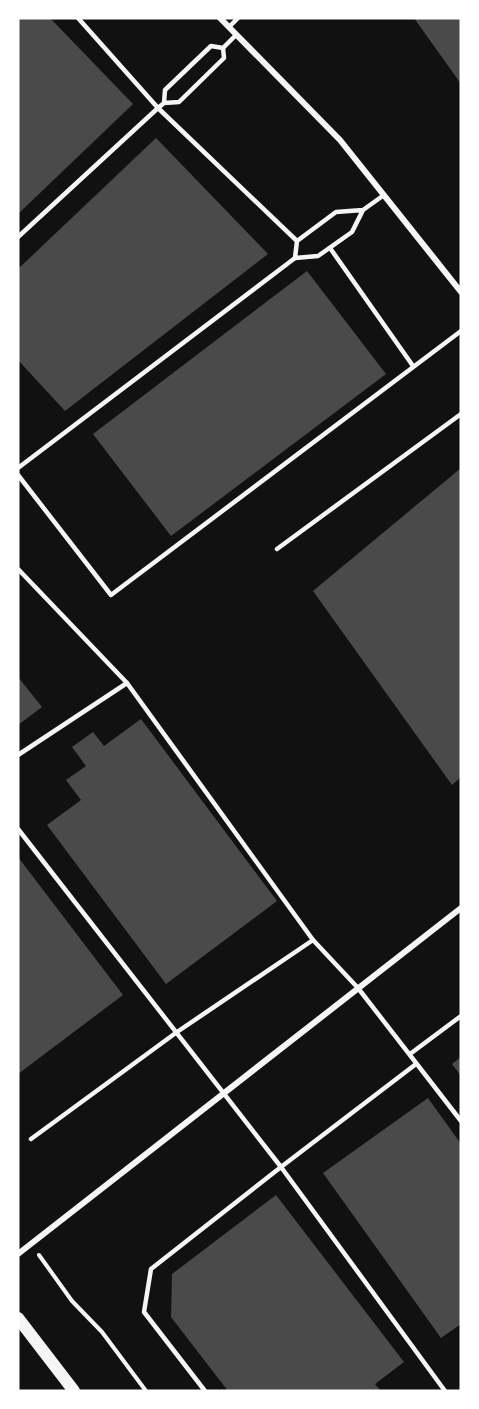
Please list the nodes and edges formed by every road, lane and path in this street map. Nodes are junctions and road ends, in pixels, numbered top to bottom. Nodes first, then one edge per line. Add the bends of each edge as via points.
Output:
1 (78, 18) edge
2 (220, 18) edge
3 (238, 18) edge
4 (229, 27) junction
5 (236, 35) junction
6 (223, 48) junction
7 (164, 103) junction
8 (158, 108) junction
9 (384, 195) junction
10 (363, 210) junction
11 (18, 237) edge
12 (297, 241) junction
13 (330, 248) junction
14 (295, 258) junction
15 (461, 292) edge
16 (461, 331) edge
17 (413, 366) junction
18 (461, 414) edge
19 (18, 468) edge
20 (18, 475) edge
21 (277, 549) dead end
22 (18, 569) edge
23 (127, 683) junction
24 (18, 755) edge
25 (18, 829) edge
26 (461, 908) edge
27 (314, 940) junction
28 (358, 988) junction
29 (461, 1016) edge
30 (177, 1032) junction
31 (410, 1054) junction
32 (416, 1064) junction
33 (225, 1092) junction
34 (461, 1121) edge
35 (31, 1139) dead end
36 (282, 1167) junction
37 (18, 1254) edge
38 (57, 1279) dead end
39 (18, 1318) edge
40 (74, 1391) edge
41 (146, 1391) edge
42 (205, 1391) edge
43 (445, 1391) edge

1 - 8 lane
2 - 4 street
3 - 4 lane
4 - 5 street
5 - 6 lane
5 - 9 street via 340,140
6 - 7 lane via 224,58 179,102
6 - 7 lane via 211,46 165,90
7 - 8 lane
8 - 11 lane
8 - 12 lane
9 - 10 lane
9 - 15 street
10 - 12 lane via 336,212
10 - 13 lane via 352,232
12 - 14 lane
13 - 14 lane via 318,256
13 - 17 lane
14 - 19 lane
16 - 17 lane
17 - 20 lane via 111,595
18 - 21 lane
22 - 23 lane
23 - 24 lane
23 - 27 lane
25 - 30 lane
26 - 28 street
27 - 28 lane
27 - 30 lane
28 - 31 lane
28 - 33 street
29 - 31 lane
30 - 33 lane
30 - 35 lane
31 - 32 lane
32 - 34 lane
32 - 36 lane
33 - 36 lane
33 - 37 street
36 - 42 lane via 151,1269 144,1312
36 - 43 lane
38 - 41 path
39 - 40 main road

